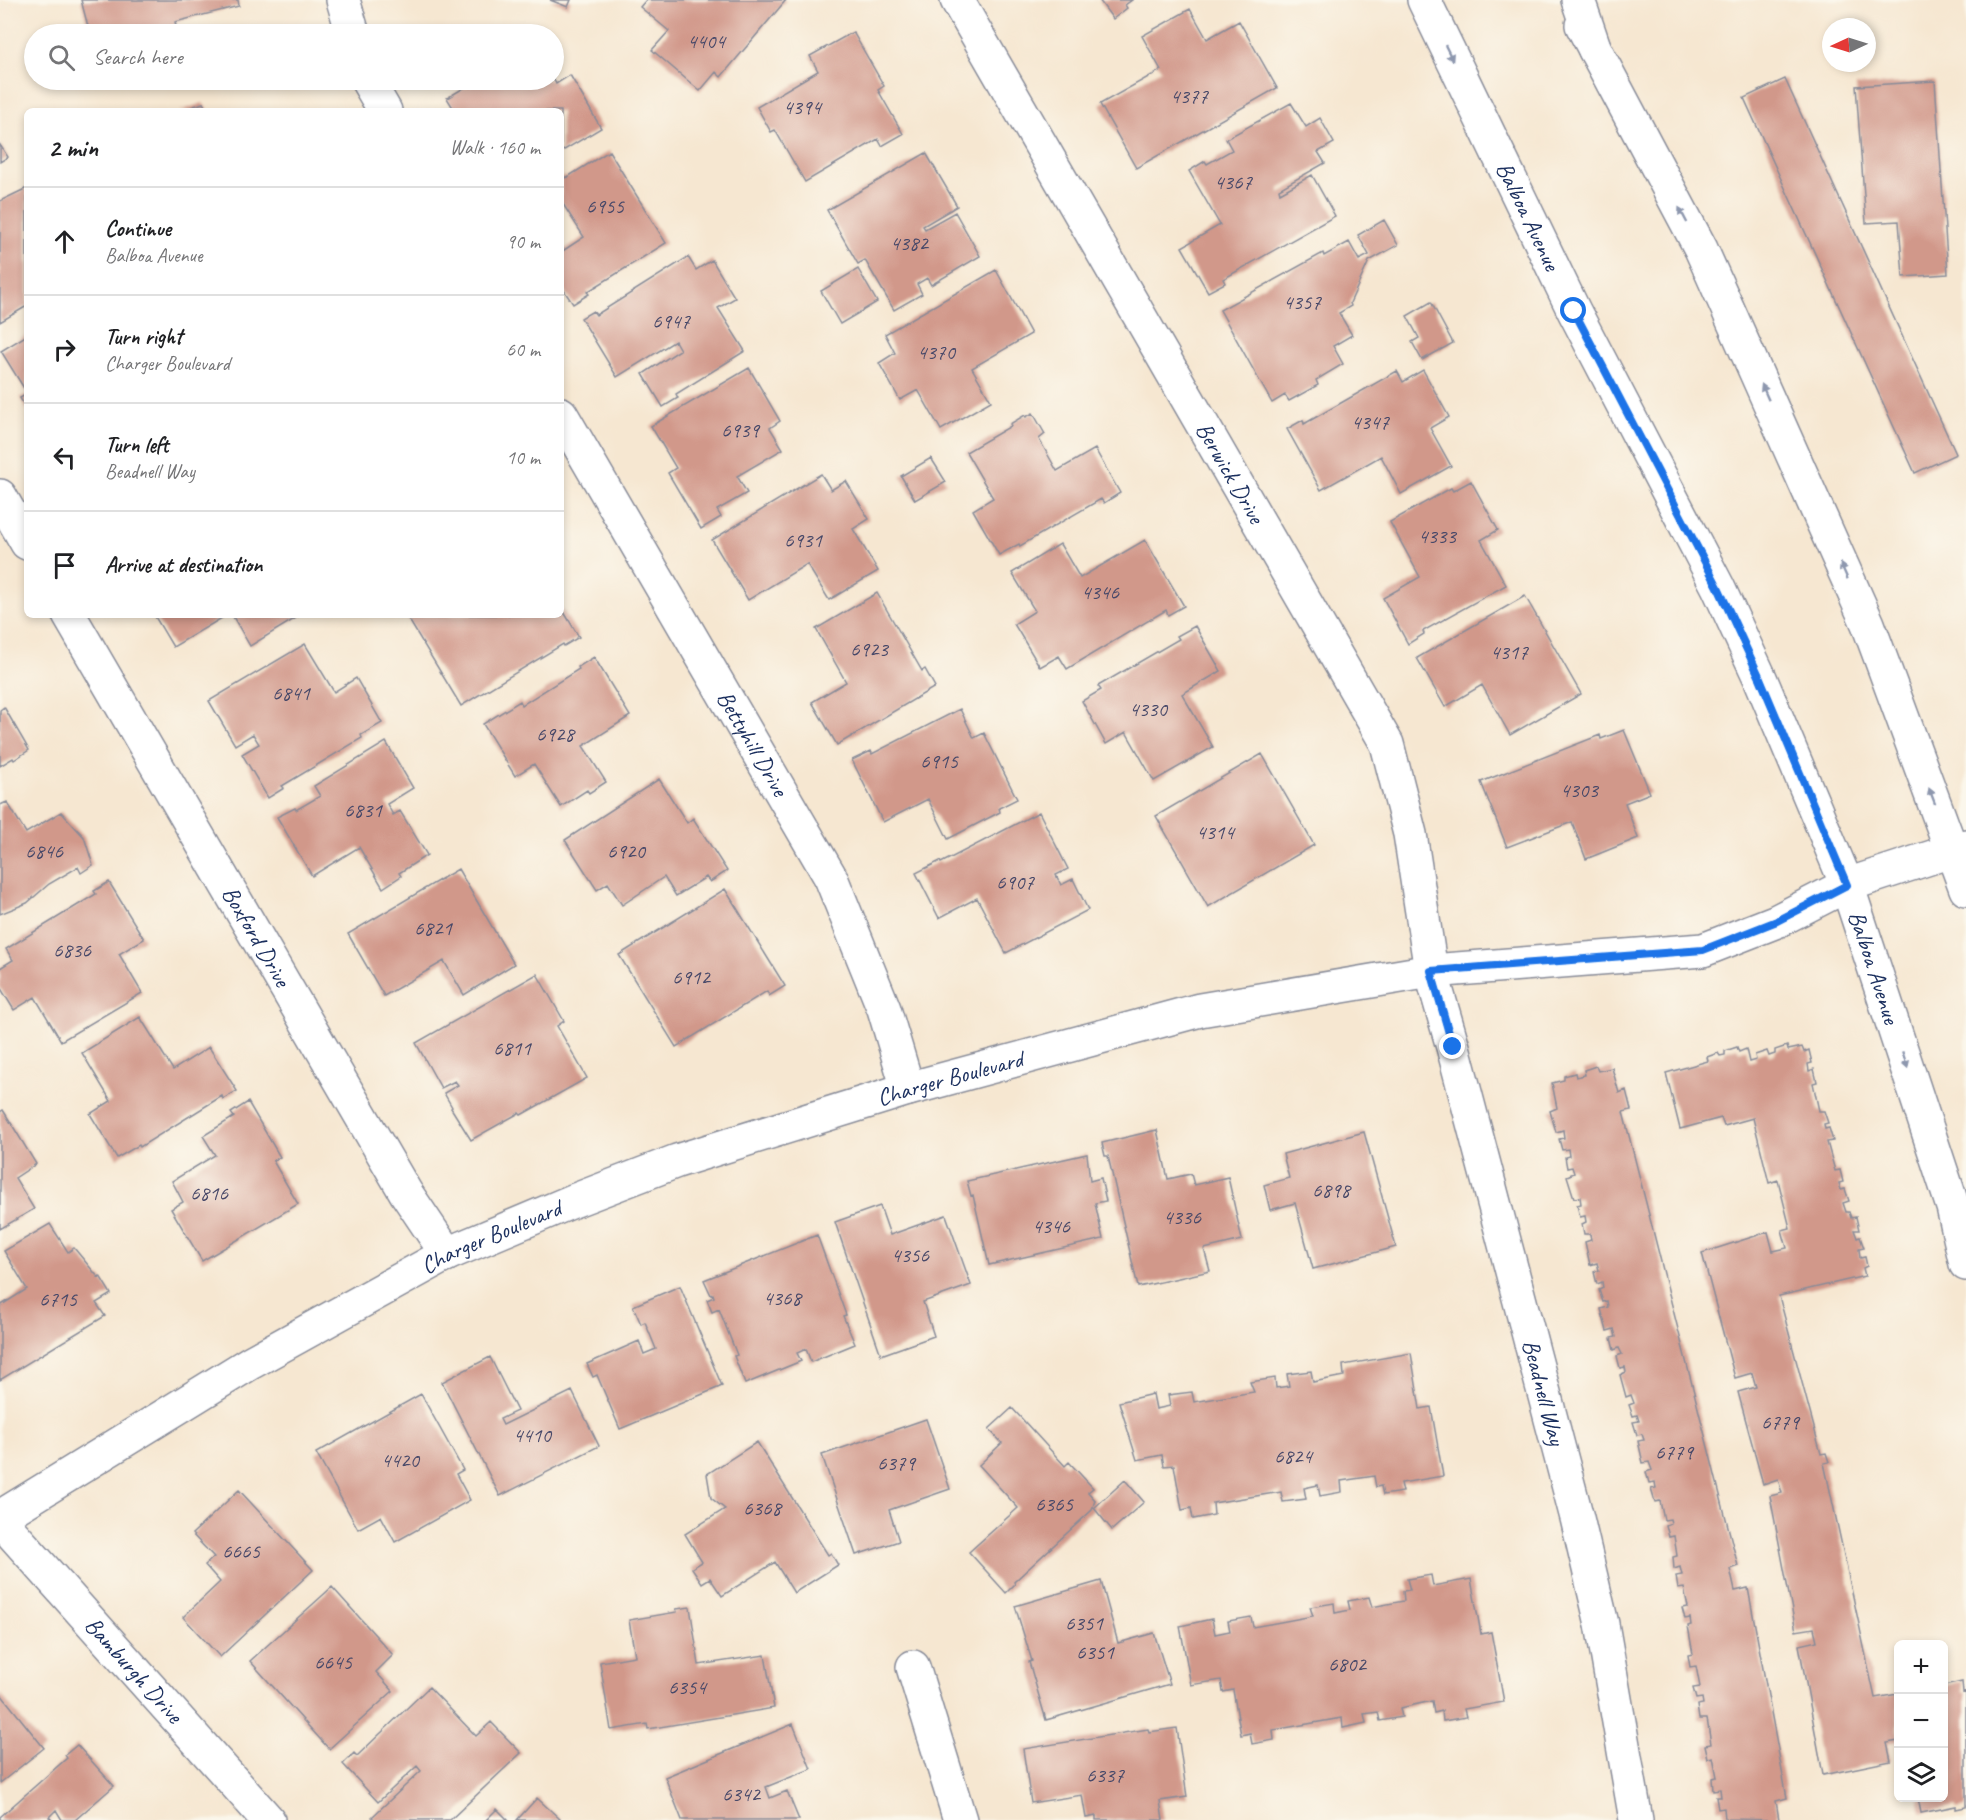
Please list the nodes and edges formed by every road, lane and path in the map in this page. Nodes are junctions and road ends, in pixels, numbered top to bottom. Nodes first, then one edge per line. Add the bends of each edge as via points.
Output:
1 (343, 0) edge
2 (957, 0) edge
3 (1424, 0) edge
4 (1569, 0) edge
5 (1578, 0) edge
6 (350, 24) edge
7 (1595, 50) junction
8 (373, 90) edge
9 (383, 108) edge
10 (564, 419) edge
11 (0, 496) edge
12 (24, 538) edge
13 (71, 618) edge
14 (1959, 848) edge
15 (1847, 885) junction
16 (1966, 889) edge
17 (1431, 971) junction
18 (908, 1089) junction
19 (447, 1254) junction
20 (1966, 1264) edge
21 (0, 1518) edge
22 (913, 1667) dead end
23 (268, 1820) edge
24 (960, 1820) edge
25 (1635, 1820) edge

1 - 6 main road
2 - 17 main road, Berwick Drive via 1387,744 1410,834
3 -> 15 main road, Balboa Avenue via 1574,311 1718,587
4 - 7 main road
5 - 7 main road
14 -> 7 main road via 1868,624 1701,249
8 - 9 main road
10 - 18 main road, Bettyhill Drive via 831,878 884,1009
11 - 12 main road
13 - 19 main road, Boxford Drive via 406,1193
14 - 15 main road, Charger Boulevard
14 - 16 main road
15 - 17 main road, Charger Boulevard via 1777,921 1703,950
15 -> 20 main road, Balboa Avenue via 1953,1207
17 - 18 main road, Charger Boulevard via 1200,1010
17 - 25 main road, Beadnell Way via 1577,1518 1602,1624
18 - 19 main road, Charger Boulevard via 677,1161
19 - 21 main road, Charger Boulevard via 250,1363
21 - 23 main road, Bamburgh Drive
22 - 24 main road

